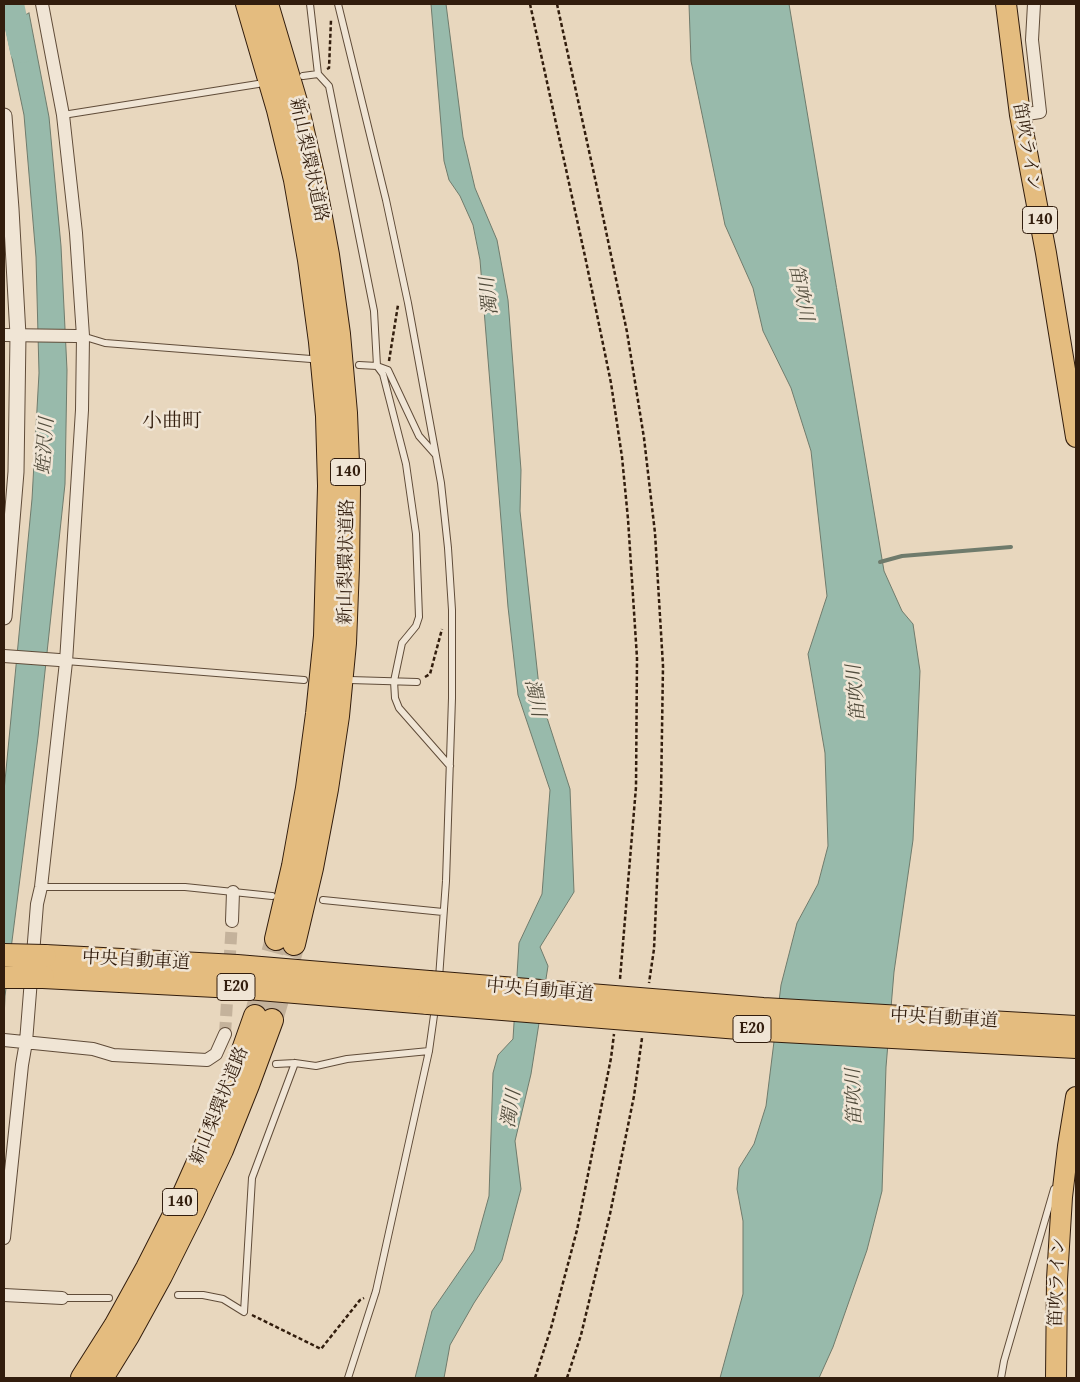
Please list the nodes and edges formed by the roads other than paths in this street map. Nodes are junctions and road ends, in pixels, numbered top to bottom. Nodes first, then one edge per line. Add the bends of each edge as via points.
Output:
1 (42, 4) edge
2 (247, 4) edge
3 (267, 4) edge
4 (310, 4) edge
5 (338, 4) edge
6 (1006, 4) edge
7 (1034, 4) edge
8 (318, 74) junction
9 (303, 76) dead end
10 (258, 84) dead end
11 (63, 115) junction
12 (1020, 115) junction
13 (4, 116) edge
14 (15, 335) edge
15 (79, 336) junction
16 (311, 359) dead end
17 (359, 365) dead end
18 (377, 366) junction
19 (1076, 437) edge
20 (436, 455) junction
21 (4, 617) edge
22 (6, 656) edge
23 (63, 661) junction
24 (304, 680) dead end
25 (350, 680) dead end
26 (394, 681) junction
27 (417, 682) road end
28 (450, 766) junction
29 (41, 887) junction
30 (234, 892) junction
31 (272, 896) dead end
32 (323, 900) dead end
33 (443, 912) junction
34 (232, 921) tunnel mouth
35 (4, 955) edge
36 (44, 967) junction
37 (4, 976) edge
38 (433, 992) junction
39 (1076, 1027) edge
40 (225, 1034) tunnel mouth
41 (4, 1040) edge
42 (22, 1041) junction
43 (1076, 1046) edge
44 (429, 1051) junction
45 (295, 1063) junction
46 (276, 1064) dead end
47 (1076, 1097) edge
48 (1068, 1146) junction
49 (4, 1238) edge
50 (4, 1295) edge
51 (178, 1295) dead end
52 (62, 1298) joint
53 (109, 1298) dead end
54 (82, 1378) edge
55 (102, 1378) edge
56 (348, 1378) edge
57 (1001, 1378) edge
58 (1056, 1378) edge

1 - 11 street
2 - 3 highway, 新山梨環状道路 / 140 via 295,180 320,342 327,426 329,486 325,636 285,941 312,868 338,716 345,643 348,479 339,334 328,254 299,115
4 - 8 lane
5 - 20 lane via 404,282
6 - 12 highway, 笛吹ライン / 140
7 - 12 street via 1032,40 1040,112
8 - 9 lane
8 - 18 lane via 329,86 374,311
10 - 11 lane
11 - 15 street via 76,233
12 - 19 highway, 笛吹ライン / 140
13 - 14 street
14 - 15 street
14 - 21 street via 16,472
15 - 16 lane via 105,343
15 - 23 street via 82,410
17 - 18 lane
18 - 20 lane via 388,370 419,436
18 - 26 lane via 383,374 406,464 416,534 419,617 402,643
20 - 28 lane via 452,610
22 - 23 street
23 - 24 lane
23 - 29 street
25 - 26 lane
26 - 27 lane
26 - 28 lane via 398,708
28 - 33 lane
29 - 30 lane via 186,887
29 - 42 street
30 - 31 lane
30 - 34 street
32 - 33 lane
33 - 38 lane
35 - 36 highway, 中央自動車道 / E20, bridge
36 - 37 highway, 中央自動車道 / E20, bridge
36 - 38 highway, 中央自動車道 / E20 via 235,987
38 - 39 highway, 中央自動車道 / E20, bridge
38 - 43 highway, 中央自動車道 / E20, bridge via 764,1030
38 - 44 lane
40 - 42 street via 219,1056 207,1060 114,1055 93,1049
41 - 42 street
42 - 49 street
44 - 45 lane via 347,1059 316,1066
44 - 56 lane via 376,1291
45 - 46 lane
45 - 51 lane via 252,1178 244,1312 223,1299
47 - 48 highway, 笛吹ライン
48 - 57 lane
48 - 58 highway, 笛吹ライン via 1057,1279
50 - 52 street
52 - 53 lane
54 - 55 highway, 新山梨環状道路 / 140 via 120,1318 177,1209 233,1078 263,1018 248,1085 222,1150 156,1284

